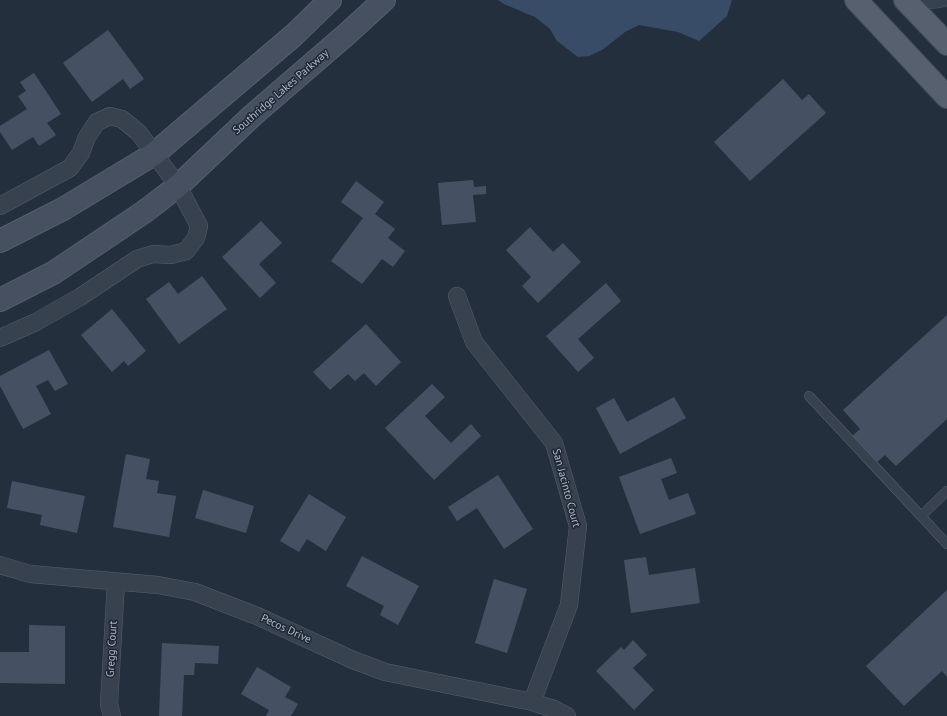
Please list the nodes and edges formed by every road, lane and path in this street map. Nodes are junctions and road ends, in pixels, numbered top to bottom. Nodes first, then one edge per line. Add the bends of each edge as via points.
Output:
1 (330, 0) edge
2 (384, 0) edge
3 (856, 0) edge
4 (906, 0) edge
5 (947, 1) edge
6 (947, 44) edge
7 (947, 97) edge
8 (154, 154) junction
9 (178, 186) junction
10 (0, 206) edge
11 (0, 241) edge
12 (457, 296) dead end
13 (0, 300) edge
14 (0, 338) edge
15 (809, 396) dead end
16 (947, 491) edge
17 (921, 516) junction
18 (947, 544) edge
19 (0, 565) edge
20 (116, 582) junction
21 (532, 702) junction
22 (112, 716) edge
23 (567, 716) edge

1 - 8 street
2 - 9 street, Southridge Lakes Parkway via 253,115
3 - 7 main road
4 - 5 lane via 928,4
4 - 6 main road
8 - 9 street
8 - 10 street via 139,134 122,119 110,116 97,122 70,168
8 - 11 street via 63,209
9 - 13 street, Southridge Lakes Parkway via 53,273
9 - 14 street via 199,226 196,238 186,251 171,255 152,254 136,259 80,297 36,322
12 - 21 street, San Jacinto Court via 474,342 554,443 578,526 570,605
15 - 17 lane
16 - 17 lane
17 - 18 lane
19 - 20 street, Pecos Drive via 30,574
20 - 21 street, Pecos Drive via 158,585 195,592 385,672
20 - 22 street, Gregg Court via 109,704
21 - 23 street, Pecos Drive

